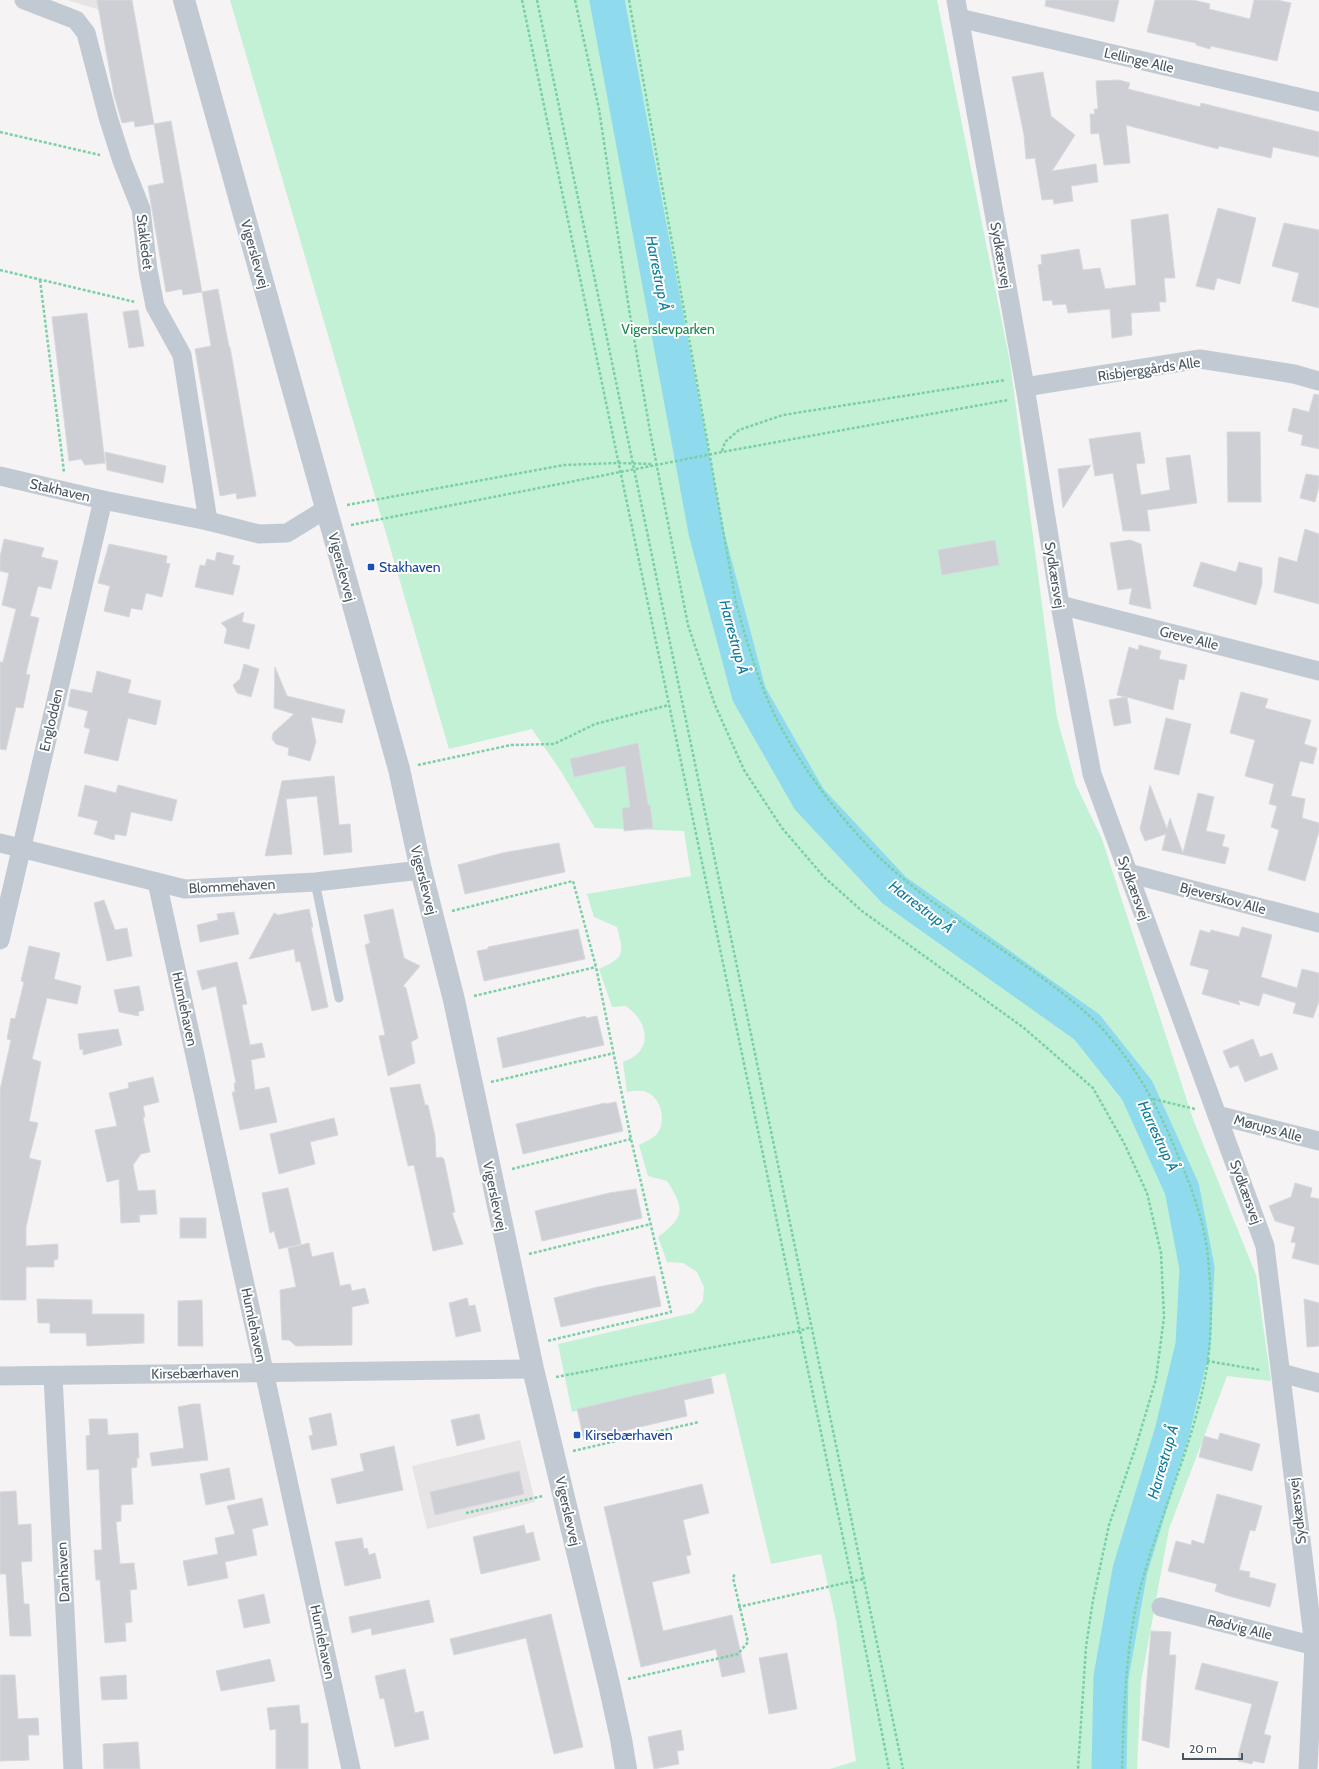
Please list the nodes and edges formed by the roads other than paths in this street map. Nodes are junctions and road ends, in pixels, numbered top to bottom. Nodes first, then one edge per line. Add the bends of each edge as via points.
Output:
1 (24, 0) edge
2 (184, 0) edge
3 (957, 9) edge
4 (1319, 102) edge
5 (1319, 381) edge
6 (1026, 392) junction
7 (0, 476) edge
8 (103, 500) junction
9 (329, 519) junction
10 (208, 521) junction
11 (1060, 605) junction
12 (1319, 671) edge
13 (0, 842) edge
14 (22, 848) junction
15 (421, 870) junction
16 (1128, 873) junction
17 (157, 882) junction
18 (315, 882) junction
19 (1319, 923) edge
20 (0, 940) edge
21 (339, 998) dead end
22 (1217, 1115) junction
23 (1319, 1141) edge
24 (265, 1372) junction
25 (1281, 1373) junction
26 (535, 1375) junction
27 (0, 1376) edge
28 (53, 1376) junction
29 (1319, 1383) edge
30 (1161, 1607) dead end
31 (1316, 1646) edge
32 (73, 1769) edge
33 (351, 1769) edge
34 (626, 1769) edge
35 (1308, 1769) edge

1 - 10 street, Stakledet via 76,20 86,33 108,117 141,209 155,306 182,355
2 - 9 street, Vigerslevvej
3 - 4 street, Lellinge Alle
3 - 6 street, Sydkærsvej
5 - 6 street, Risbjerggårds Alle via 1294,374 1200,359
6 - 11 street, Sydkærsvej
7 - 8 street, Stakhaven
8 - 10 street, Stakhaven
8 - 14 street, Englodden
9 - 10 street, Stakhaven via 287,532 259,534
9 - 15 street, Vigerslevvej via 399,769
11 - 12 street, Greve Alle
11 - 16 street, Sydkærsvej via 1092,774
13 - 14 street, Blommehaven
14 - 17 street, Blommehaven
14 - 20 street, Englodden
15 - 18 street, Blommehaven
15 - 26 street, Vigerslevvej via 454,1000
16 - 19 street, Bjeverskov Alle
16 - 22 street, Sydkærsvej
17 - 18 street, Blommehaven via 185,889
17 - 24 street, Humlehaven
18 - 21 lane
22 - 23 street, Mørups Alle
22 - 25 street, Sydkærsvej via 1265,1246
24 - 26 street, Kirsebærhaven
24 - 28 street, Kirsebærhaven
24 - 33 street, Humlehaven
25 - 29 street
25 - 31 street, Sydkærsvej
26 - 34 street, Vigerslevvej via 609,1684
27 - 28 street, Kirsebærhaven
28 - 32 street, Danhaven
30 - 31 street, Rødvig Alle
31 - 35 street, Sydkærsvej

